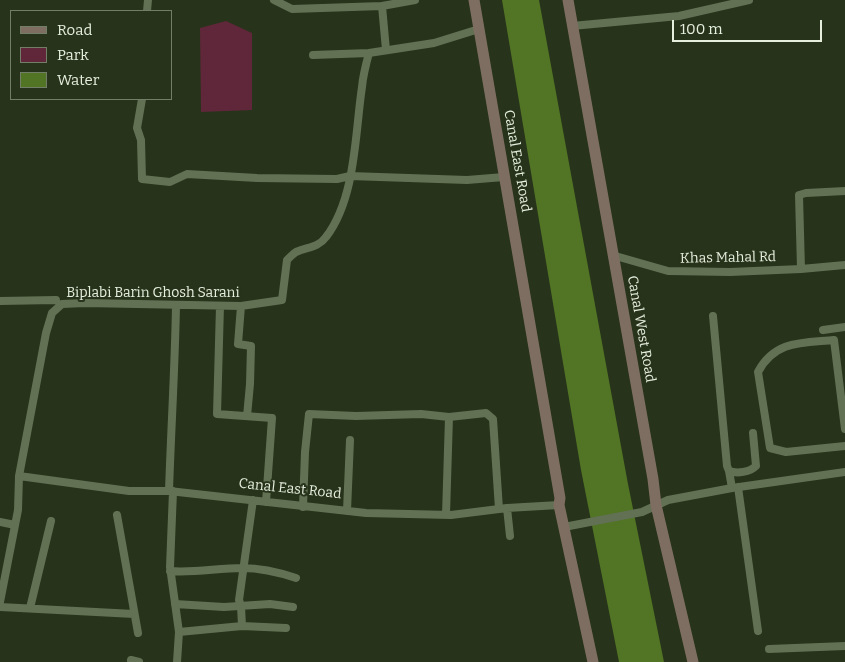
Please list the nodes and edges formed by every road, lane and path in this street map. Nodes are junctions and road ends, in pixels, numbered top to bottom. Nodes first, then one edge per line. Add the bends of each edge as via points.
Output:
1 (274, 0) edge
2 (414, 0) edge
3 (474, 0) edge
4 (568, 0) edge
5 (749, 0) edge
6 (382, 6) junction
7 (572, 26) junction
8 (479, 28) junction
9 (386, 50) junction
10 (369, 53) junction
11 (314, 55) dead end
12 (142, 100) edge
13 (350, 176) junction
14 (504, 177) junction
15 (845, 191) edge
16 (612, 255) junction
17 (845, 265) edge
18 (801, 269) junction
19 (56, 300) dead end
20 (0, 301) edge
21 (176, 305) junction
22 (220, 306) junction
23 (240, 306) junction
24 (713, 316) dead end
25 (845, 327) edge
26 (823, 330) dead end
27 (247, 416) junction
28 (449, 417) junction
29 (845, 429) edge
30 (753, 433) dead end
31 (350, 440) dead end
32 (845, 446) edge
33 (752, 470) junction
34 (729, 471) junction
35 (845, 472) edge
36 (19, 476) junction
37 (754, 485) junction
38 (735, 488) junction
39 (171, 491) junction
40 (253, 500) junction
41 (266, 502) junction
42 (559, 505) junction
43 (656, 505) junction
44 (303, 506) junction
45 (503, 509) junction
46 (347, 511) junction
47 (117, 515) dead end
48 (446, 515) junction
49 (51, 521) dead end
50 (0, 522) edge
51 (15, 525) junction
52 (564, 527) junction
53 (510, 536) dead end
54 (242, 568) junction
55 (170, 571) junction
56 (296, 578) dead end
57 (0, 602) edge
58 (175, 604) junction
59 (241, 606) junction
60 (0, 607) edge
61 (293, 607) dead end
62 (30, 608) junction
63 (134, 614) junction
64 (242, 626) junction
65 (286, 628) dead end
66 (758, 631) dead end
67 (179, 632) junction
68 (138, 633) dead end
69 (845, 646) edge
70 (769, 649) dead end
71 (177, 662) edge
72 (593, 662) edge
73 (692, 662) edge

1 - 6 street via 292,9
2 - 6 street
3 - 8 main road, Canal East Road
4 - 7 main road, Canal West Road
5 - 7 street via 679,16
6 - 9 street
7 - 16 main road, Canal West Road
8 - 9 street via 434,43
8 - 14 main road, Canal East Road
9 - 10 street
10 - 11 street
10 - 13 street, Biplabi Barin Ghosh Sarani
12 - 13 street via 137,128 142,140 142,179 170,182 187,174 337,179
13 - 14 street via 468,180
13 - 23 street, Biplabi Barin Ghosh Sarani via 344,201 326,238 314,247 296,252 287,260 282,300
14 - 42 main road, Canal East Road
15 - 18 street via 799,195
16 - 18 street, Khas Mahal Rd via 668,271
16 - 43 main road, Canal West Road
17 - 18 street, Khas Mahal Rd
19 - 20 street
21 - 22 street, Biplabi Barin Ghosh Sarani
21 - 36 street, Biplabi Barin Ghosh Sarani via 85,302 62,304 52,313
21 - 39 street
22 - 23 street, Biplabi Barin Ghosh Sarani
22 - 27 street via 217,414
23 - 27 street via 238,344 251,346
24 - 34 street
25 - 26 street
27 - 41 street via 272,418
28 - 44 street via 309,414
28 - 45 street via 486,413 493,420
28 - 48 street
29 - 32 street via 834,340 792,344 774,351 764,360 758,372 770,448 786,452
30 - 33 street via 756,466
31 - 46 street
33 - 34 street
33 - 37 street
34 - 38 street
35 - 37 street
36 - 39 street, Canal East Road via 129,491
36 - 51 street, Biplabi Barin Ghosh Sarani
37 - 38 street
38 - 43 street
38 - 66 street
39 - 40 street, Canal East Road
39 - 55 street
40 - 41 street, Canal East Road
40 - 54 street
41 - 44 street, Canal East Road
42 - 45 street, Canal East Road
42 - 52 main road, Canal East Road
43 - 52 street via 642,512
43 - 73 main road, Canal West Road
44 - 46 street, Canal East Road
45 - 48 street, Canal East Road
45 - 53 street
46 - 48 street, Canal East Road
47 - 63 street
49 - 62 street
50 - 51 street
51 - 57 street, Biplabi Barin Ghosh Sarani
52 - 72 main road, Canal East Road
54 - 55 street
54 - 56 street via 273,571
54 - 59 street
55 - 58 street
58 - 59 street
58 - 67 street
59 - 61 street via 270,604
59 - 64 street
60 - 62 street
62 - 63 street
63 - 68 street
64 - 65 street
64 - 67 street
67 - 71 street
69 - 70 street

